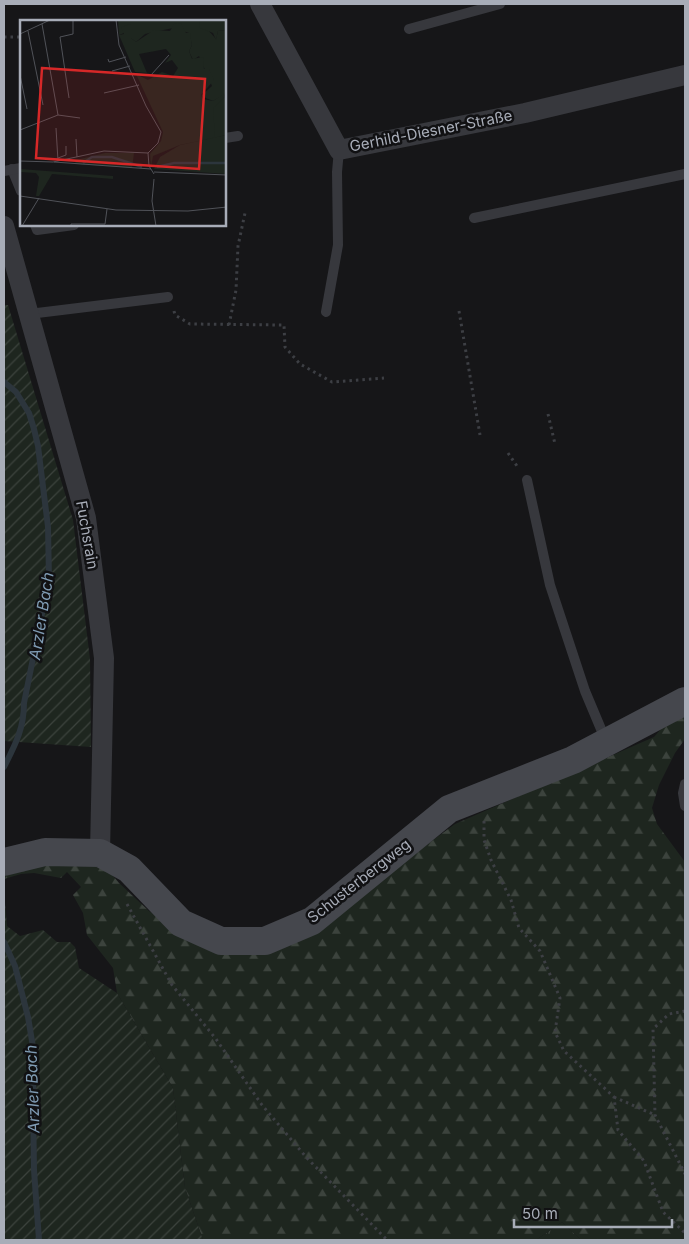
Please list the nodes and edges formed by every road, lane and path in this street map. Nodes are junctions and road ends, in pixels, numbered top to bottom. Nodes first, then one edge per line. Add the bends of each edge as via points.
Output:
1 (260, 4) edge
2 (500, 4) edge
3 (409, 29) dead end
4 (4, 37) edge
5 (20, 37) edge
6 (685, 75) edge
7 (238, 136) dead end
8 (226, 138) edge
9 (339, 150) junction
10 (12, 170) edge
11 (685, 174) edge
12 (20, 189) edge
13 (245, 213) dead end
14 (474, 218) dead end
15 (4, 226) edge
16 (35, 226) edge
17 (67, 226) edge
18 (168, 297) joint
19 (459, 311) dead end
20 (326, 312) dead end
21 (29, 314) junction
22 (229, 325) junction
23 (384, 378) dead end
24 (548, 414) dead end
25 (480, 435) dead end
26 (554, 444) dead end
27 (527, 480) dead end
28 (685, 700) edge
29 (607, 742) junction
30 (685, 784) edge
31 (473, 800) junction
32 (685, 806) edge
33 (100, 853) junction
34 (4, 862) edge
35 (126, 902) dead end
36 (685, 1011) edge
37 (614, 1098) junction
38 (655, 1115) junction
39 (685, 1174) edge
40 (685, 1233) edge
41 (387, 1240) edge

1 - 9 street, Gerhild-Diesner-Straße
2 - 3 lane
4 - 5 path
6 - 9 street, Gerhild-Diesner-Straße via 525,113
7 - 8 lane
9 - 20 lane via 338,245
10 - 12 lane
11 - 14 lane
13 - 22 path
15 - 21 street, Fuchsrain
16 - 17 lane via 37,230
18 - 21 lane
18 - 22 path via 175,315 190,324
19 - 25 path
21 - 33 street, Fuchsrain via 86,518 104,658
22 - 23 path via 284,325 285,347 300,364 332,382
24 - 26 path
27 - 29 lane via 550,585 585,691
28 - 29 street, Schusterbergweg
29 - 31 street, Schusterbergweg via 573,760
30 - 32 lane via 682,793
31 - 33 street, Schusterbergweg via 449,809 312,921 265,941 221,941 181,923 129,869
31 - 37 path via 483,809 484,840 490,860 511,900 519,928 540,951 560,998 555,1032 564,1051
33 - 34 street, Schusterbergweg via 46,852
35 - 41 path via 172,985 216,1039 262,1105 306,1157
36 - 38 path via 669,1014 653,1029
37 - 38 path
37 - 40 path via 618,1130 644,1161 663,1212
38 - 39 path

